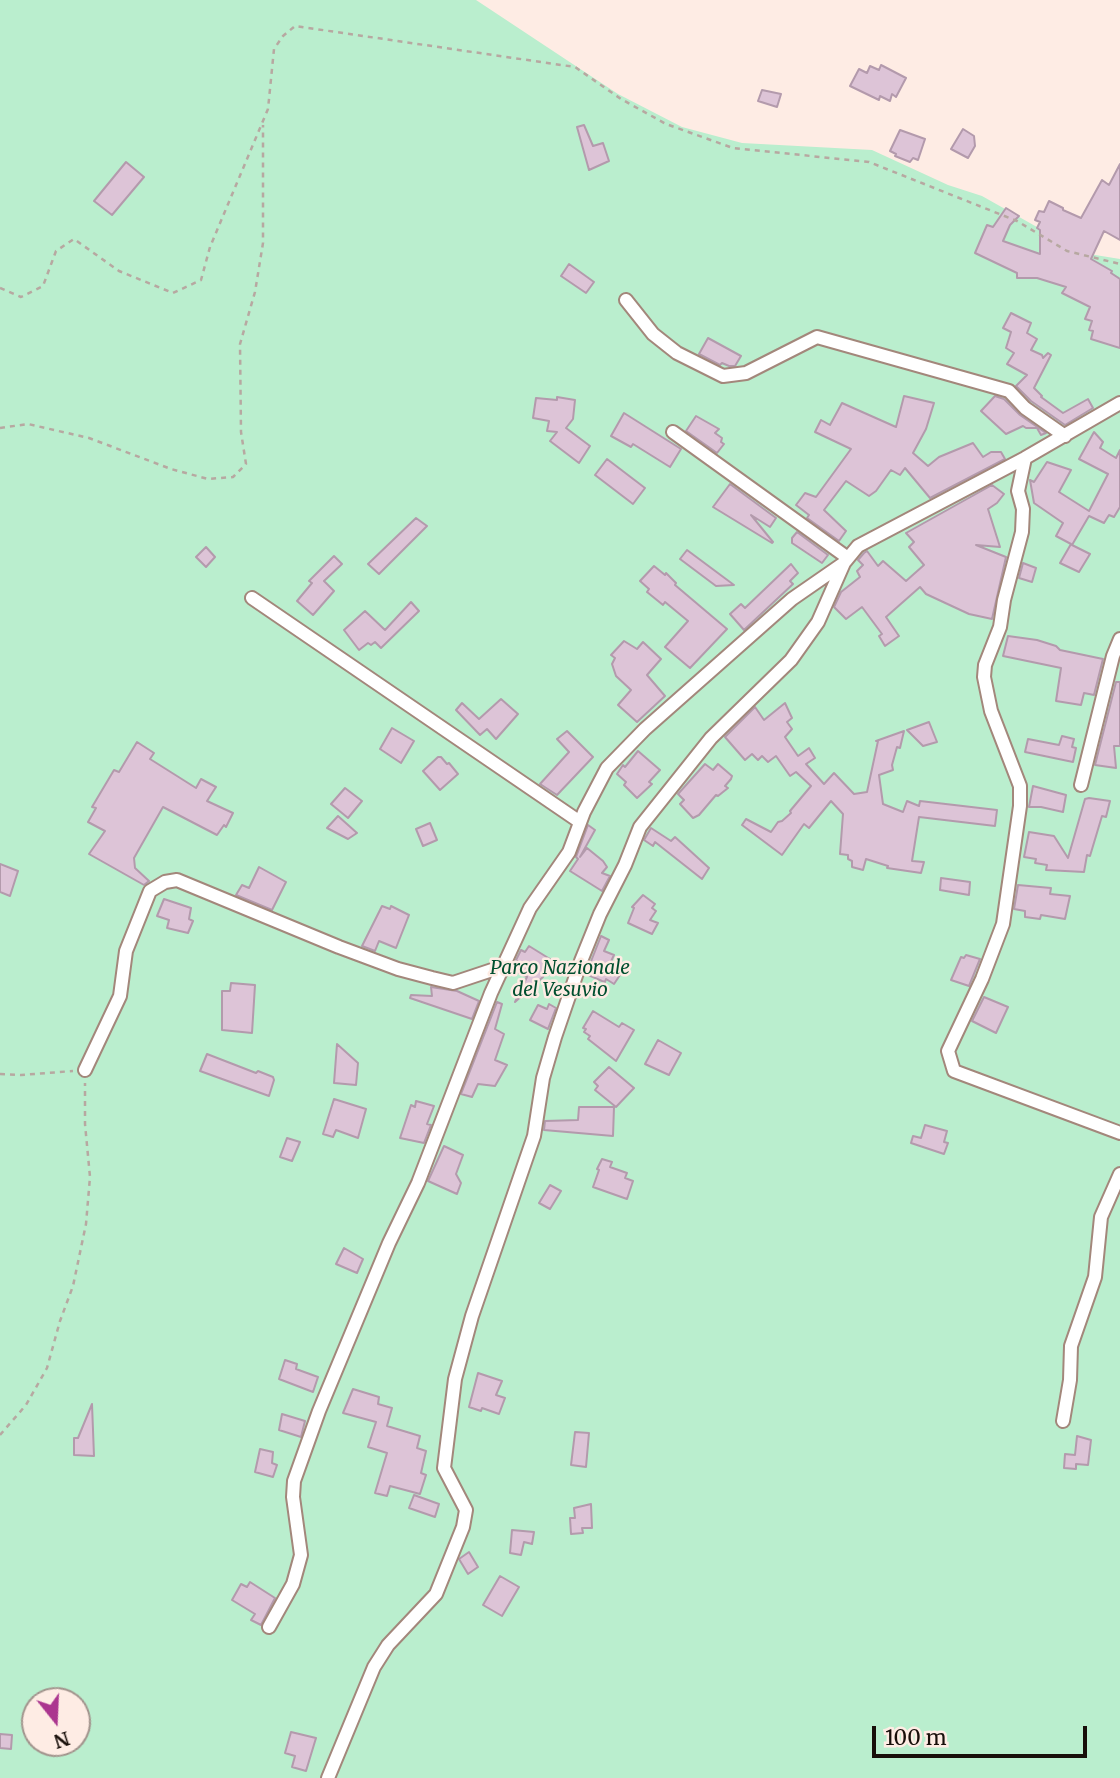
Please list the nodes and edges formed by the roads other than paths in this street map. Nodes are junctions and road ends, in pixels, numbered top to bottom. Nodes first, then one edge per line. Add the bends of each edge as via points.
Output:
1 (626, 300) dead end
2 (1120, 403) edge
3 (673, 432) dead end
4 (1065, 436) junction
5 (1025, 458) junction
6 (846, 561) junction
7 (252, 598) dead end
8 (1120, 639) edge
9 (1081, 785) dead end
10 (580, 821) junction
11 (503, 966) junction
12 (85, 1070) road end
13 (1120, 1133) edge
14 (1120, 1174) edge
15 (1063, 1421) dead end
16 (269, 1628) dead end
17 (328, 1778) edge

1 - 4 street via 653,334 715,374 746,373 817,337 1009,391
2 - 4 street
3 - 6 street
4 - 5 street
5 - 6 street via 858,546
5 - 13 street via 1018,491 1022,532 984,677 1020,786 1020,807 1003,924 948,1051 954,1071
6 - 10 street via 792,598 645,729 607,768
6 - 17 street via 818,622 791,660 711,738 640,827 600,914 555,1037 534,1136 455,1379 444,1468 466,1510 463,1527 436,1594 388,1645 374,1667
7 - 10 street
8 - 9 street
10 - 11 street via 569,852 530,908
11 - 12 street via 453,983 432,978 339,947 177,880 165,882 150,891 126,951 120,996
11 - 16 street via 418,1183 331,1378 294,1481 301,1555
14 - 15 street via 1101,1217 1095,1277 1071,1346

